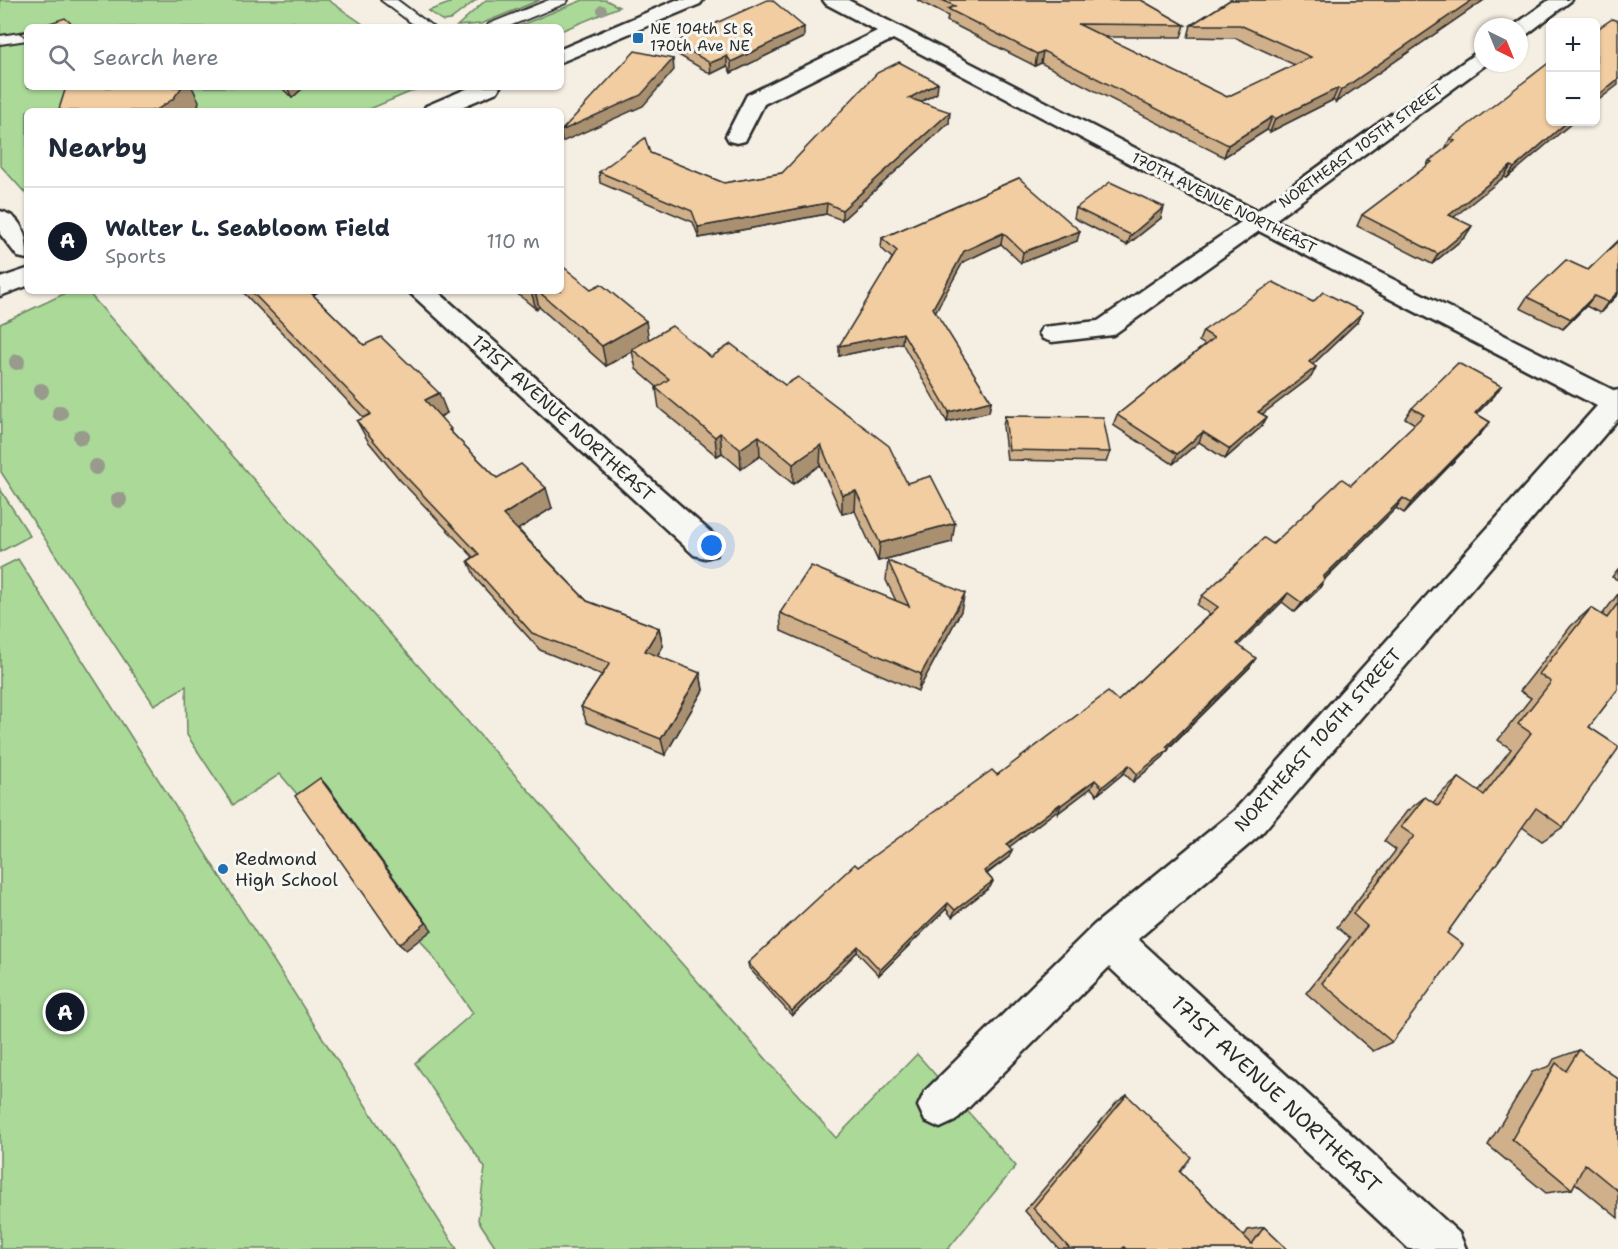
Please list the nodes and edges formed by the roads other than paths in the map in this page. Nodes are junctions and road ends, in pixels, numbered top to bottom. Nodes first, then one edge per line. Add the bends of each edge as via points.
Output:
1 (388, 0) edge
2 (561, 0) edge
3 (693, 0) edge
4 (833, 0) edge
5 (1562, 0) edge
6 (422, 24) edge
7 (501, 24) edge
8 (1528, 25) edge
9 (893, 31) junction
10 (24, 36) edge
11 (0, 40) edge
12 (564, 55) edge
13 (1474, 64) edge
14 (482, 90) edge
15 (441, 108) edge
16 (737, 136) dead end
17 (0, 218) edge
18 (1258, 221) junction
19 (24, 248) edge
20 (24, 278) edge
21 (0, 288) edge
22 (424, 294) edge
23 (1052, 333) dead end
24 (1616, 401) edge
25 (705, 546) dead end
26 (1108, 939) junction
27 (940, 1106) dead end
28 (1443, 1249) edge

1 - 6 lane
2 - 7 lane
3 - 12 street
4 - 9 street, 170TH AVENUE NORTHEAST
5 - 8 street
9 - 16 street via 754,100
9 - 18 street, 170TH AVENUE NORTHEAST
10 - 11 lane
13 - 18 street, NORTHEAST 105TH STREET
14 - 15 street
17 - 19 street
18 - 23 street, NORTHEAST 105TH STREET via 1104,329
18 - 24 street, 170TH AVENUE NORTHEAST
20 - 21 street
22 - 25 street, 171ST AVENUE NORTHEAST
24 - 26 street, NORTHEAST 106TH STREET via 1247,823
26 - 27 street, NORTHEAST 106TH STREET
26 - 28 street, 171ST AVENUE NORTHEAST

